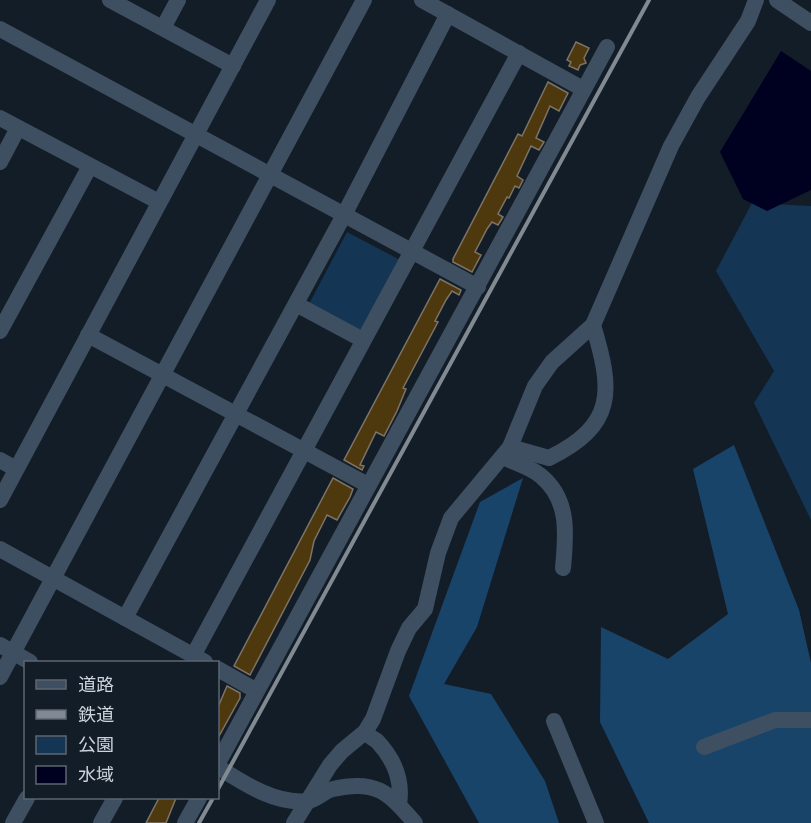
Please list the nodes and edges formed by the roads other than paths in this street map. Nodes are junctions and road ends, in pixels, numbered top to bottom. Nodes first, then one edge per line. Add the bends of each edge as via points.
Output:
1 (110, 0) edge
2 (178, 0) edge
3 (268, 0) edge
4 (364, 0) edge
5 (422, 0) edge
6 (756, 0) edge
7 (777, 0) edge
8 (448, 14) junction
9 (811, 23) edge
10 (163, 28) junction
11 (0, 29) edge
12 (607, 47) dead end
13 (519, 53) junction
14 (233, 66) junction
15 (583, 89) junction
16 (0, 118) edge
17 (18, 128) junction
18 (195, 134) junction
19 (0, 162) edge
20 (90, 166) junction
21 (271, 176) junction
22 (159, 202) junction
23 (344, 215) junction
24 (411, 251) junction
25 (478, 287) junction
26 (296, 304) junction
27 (593, 325) junction
28 (0, 331) edge
29 (88, 335) junction
30 (363, 340) junction
31 (162, 375) junction
32 (236, 414) junction
33 (304, 451) junction
34 (506, 452) junction
35 (0, 460) edge
36 (16, 469) junction
37 (368, 485) junction
38 (0, 500) edge
39 (0, 549) edge
40 (563, 568) dead end
41 (53, 578) junction
42 (125, 618) junction
43 (7, 649) edge
44 (199, 659) edge
45 (27, 661) edge
46 (219, 670) edge
47 (0, 677) edge
48 (255, 690) junction
49 (554, 720) dead end
50 (811, 720) edge
51 (365, 732) junction
52 (704, 747) dead end
53 (219, 763) edge
54 (219, 766) edge
55 (26, 799) edge
56 (114, 799) edge
57 (198, 799) edge
58 (308, 801) junction
59 (399, 804) junction
60 (13, 823) edge
61 (101, 823) edge
62 (185, 823) edge
63 (294, 823) edge
64 (415, 823) edge
65 (596, 823) edge

1 - 10 street
2 - 10 street
3 - 14 street
4 - 21 street
5 - 8 street
6 - 27 street via 748,21 671,146
7 - 9 street
8 - 13 street
8 - 23 street
10 - 14 street
11 - 18 street
12 - 15 street
13 - 15 street
13 - 24 street
14 - 18 street
15 - 25 street
16 - 17 street
17 - 19 street
17 - 20 street
18 - 21 street
18 - 22 street
20 - 22 street
20 - 28 street
21 - 23 street
21 - 31 street
22 - 29 street
23 - 24 street
23 - 26 street
24 - 25 street
24 - 30 street
25 - 37 street
26 - 30 street
26 - 32 street
27 - 34 street via 552,362 536,386
27 - 34 street via 603,360 604,385 603,409 595,428 572,447 549,458
29 - 31 street
29 - 36 street
30 - 33 street
31 - 32 street
31 - 41 street
32 - 33 street
32 - 42 street
33 - 37 street
33 - 44 street
34 - 40 street via 541,475 558,494 567,530
34 - 51 street via 451,518 425,609 409,628
35 - 36 street
36 - 38 street
37 - 48 street
39 - 41 street
41 - 42 street
41 - 43 street
42 - 44 street
43 - 45 street
43 - 47 street
46 - 48 street
48 - 53 street
49 - 65 street
50 - 52 street via 775,720
51 - 58 street via 330,765
51 - 59 street via 375,739 396,769 402,788
54 - 58 street via 267,795
55 - 60 street
56 - 61 street
57 - 62 street
58 - 59 street via 330,790 357,785 374,786
58 - 63 street
59 - 64 street

